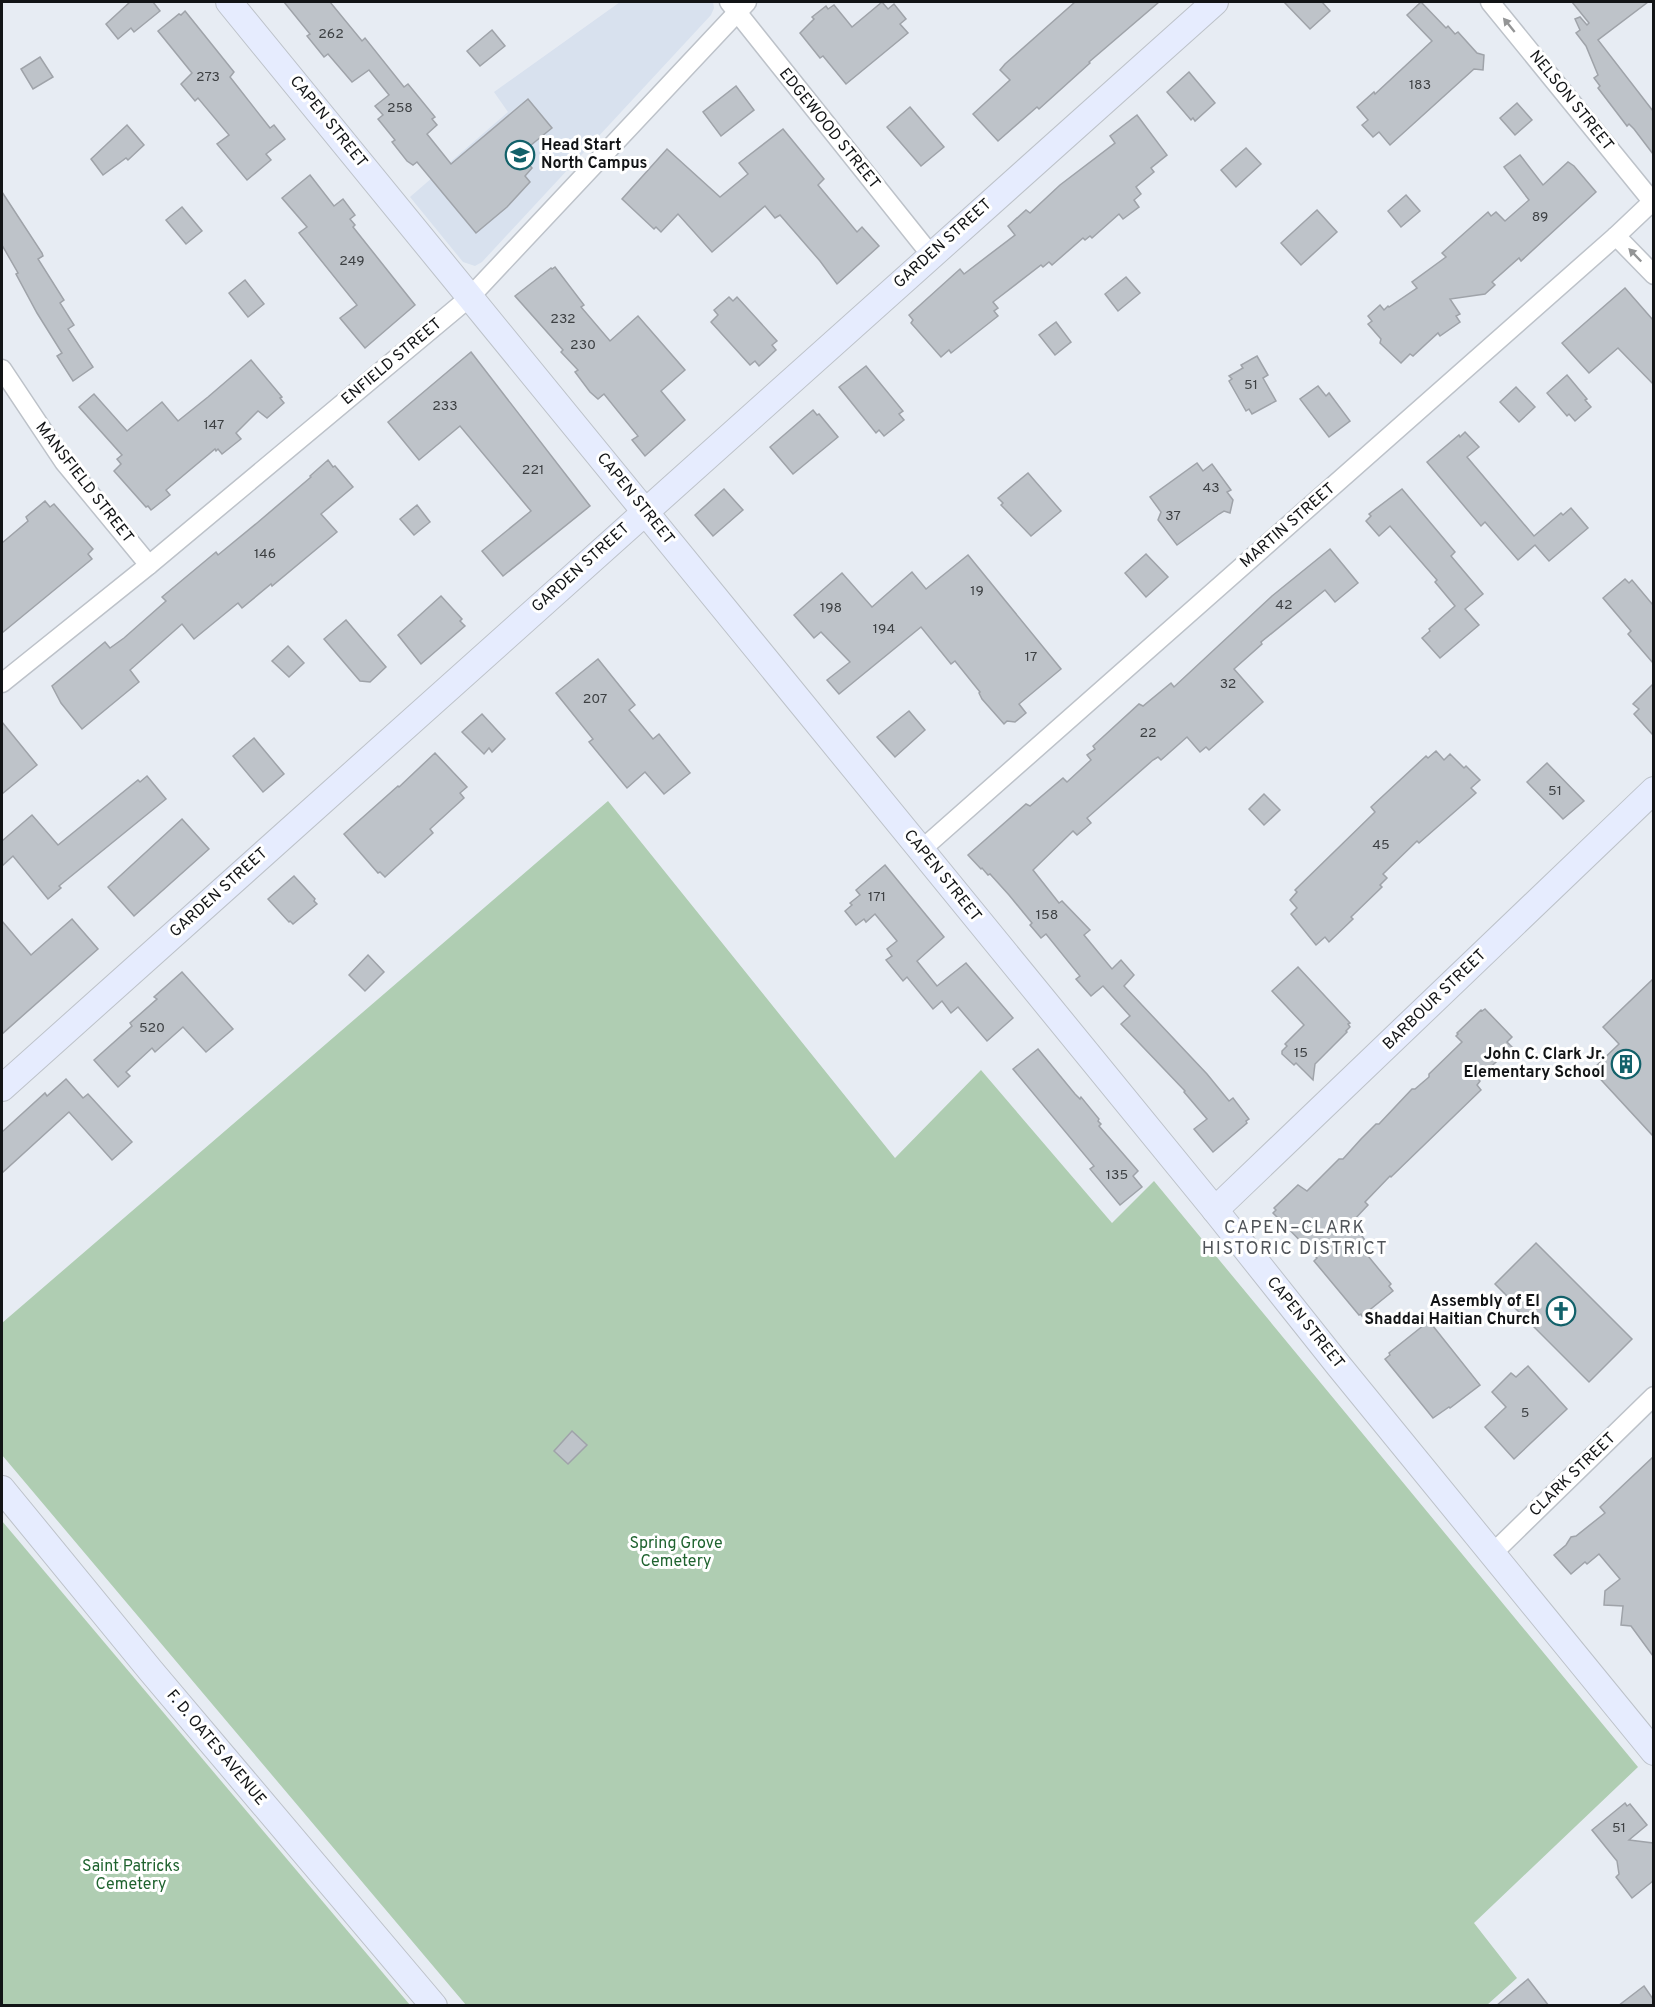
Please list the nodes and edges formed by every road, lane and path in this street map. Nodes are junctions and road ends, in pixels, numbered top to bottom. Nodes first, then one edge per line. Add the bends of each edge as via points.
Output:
1 (230, 2) edge
2 (1215, 2) edge
3 (1490, 2) edge
4 (738, 5) edge
5 (1653, 200) edge
6 (1616, 236) junction
7 (931, 255) junction
8 (1653, 275) edge
9 (470, 297) junction
10 (2, 369) edge
11 (644, 511) junction
12 (149, 565) junction
13 (2, 683) edge
14 (1653, 790) edge
15 (921, 850) junction
16 (2, 1088) edge
17 (1215, 1210) junction
18 (1653, 1396) edge
19 (2, 1489) edge
20 (1493, 1553) junction
21 (1653, 1752) edge
22 (434, 2006) edge

1 - 9 street, CAPEN STREET
2 - 7 street, GARDEN STREET
5 -> 3 street, NELSON STREET
4 - 7 street, EDGEWOOD STREET
4 - 9 street, ENFIELD STREET
5 - 6 street, MARTIN STREET
8 -> 6 street
6 - 15 street, MARTIN STREET
7 - 11 street, GARDEN STREET
9 - 11 street, CAPEN STREET
9 - 12 street, ENFIELD STREET
10 - 12 street, MANSFIELD STREET via 64,462
11 - 15 street, CAPEN STREET
11 - 16 street, GARDEN STREET
12 - 13 street, ENFIELD STREET
14 - 17 street, BARBOUR STREET
15 - 17 street, CAPEN STREET
17 - 20 street, CAPEN STREET
18 - 20 street, CLARK STREET
19 - 22 street, F. D. OATES AVENUE
20 - 21 street, CAPEN STREET

